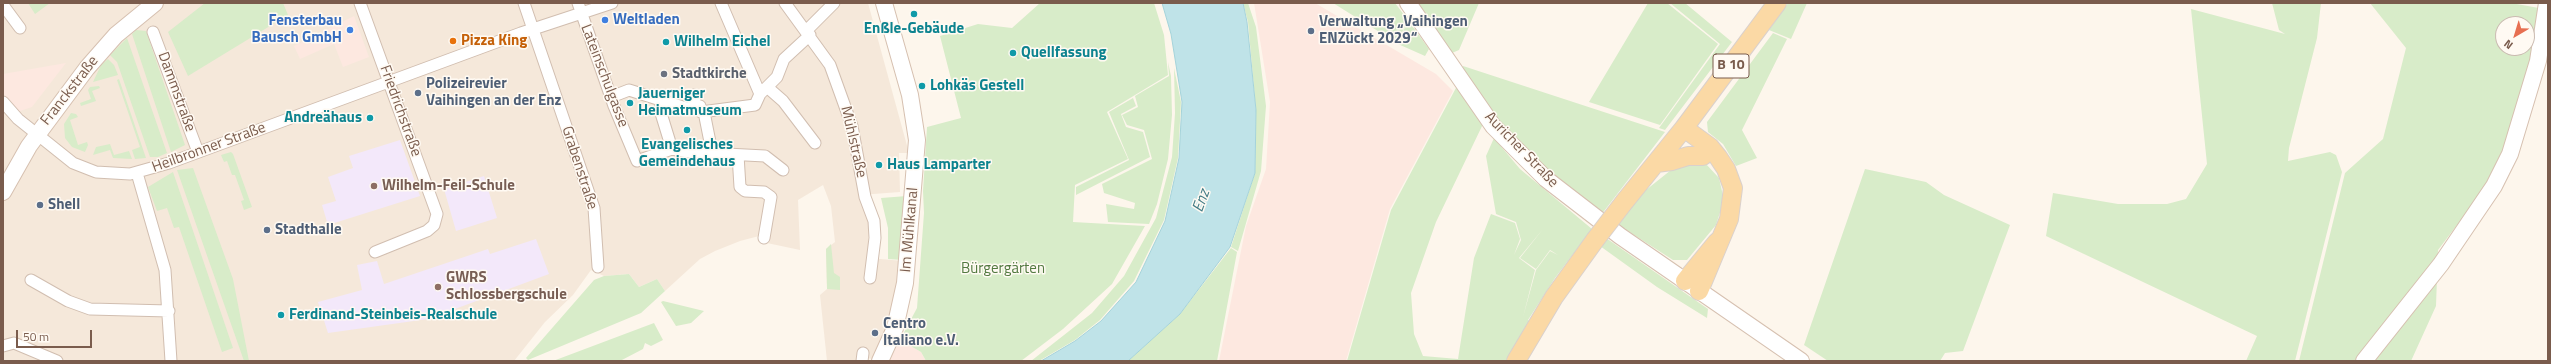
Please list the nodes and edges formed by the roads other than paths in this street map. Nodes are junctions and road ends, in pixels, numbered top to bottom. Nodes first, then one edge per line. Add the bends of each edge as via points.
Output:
1 (154, 3) edge
2 (360, 3) edge
3 (524, 3) edge
4 (612, 3) edge
5 (721, 3) edge
6 (785, 3) edge
7 (834, 3) edge
8 (884, 3) edge
9 (1408, 3) edge
10 (1777, 3) edge
11 (2547, 3) edge
12 (3, 5) edge
13 (579, 8) edge
14 (20, 28) dead end
15 (533, 29) junction
16 (153, 32) dead end
17 (808, 33) junction
18 (390, 82) junction
19 (694, 95) dead end
20 (761, 95) junction
21 (611, 97) junction
22 (662, 101) junction
23 (3, 102) edge
24 (700, 109) junction
25 (1681, 131) junction
26 (37, 135) junction
27 (815, 143) dead end
28 (672, 149) junction
29 (198, 152) junction
30 (712, 152) junction
31 (738, 155) junction
32 (1703, 156) junction
33 (1656, 162) junction
34 (1726, 169) junction
35 (783, 170) dead end
36 (137, 173) junction
37 (3, 192) edge
38 (764, 238) dead end
39 (375, 252) dead end
40 (598, 266) dead end
41 (870, 278) dead end
42 (31, 280) dead end
43 (1692, 286) junction
44 (169, 311) junction
45 (3, 346) edge
46 (57, 361) edge
47 (171, 361) edge
48 (880, 361) edge
49 (1516, 361) edge
50 (1801, 361) edge
51 (2364, 361) edge

1 - 26 street, Franckstraße via 116,35 96,57
2 - 18 street, Friedrichstraße
3 - 15 street, Grabenstraße
4 - 13 street, Heilbronner Straße
5 - 20 street
6 - 17 street, Mühlstraße
7 - 17 street
8 - 48 street, Im Mühlkanal via 910,95 917,140 905,283 891,342
9 - 43 street, Auricher Straße via 1493,126 1546,179 1620,236
10 - 25 main road, B 10
11 - 51 street via 2538,61 2510,154 2494,186 2441,264
12 - 14 street
13 - 15 street, Heilbronner Straße
13 - 21 street, Lateinschulgasse
15 - 18 street, Heilbronner Straße
15 - 40 street, Grabenstraße via 594,208
16 - 29 street, Dammstraße
17 - 20 street via 784,59 777,77
17 - 41 street, Mühlstraße via 836,77 852,126 865,197 874,221 875,238
18 - 29 street, Heilbronner Straße
18 - 39 street, Friedrichstraße via 436,208 437,217 434,225 427,231
19 - 24 street
20 - 24 street
20 - 27 street via 783,101
21 - 22 street via 629,90
21 - 28 street, Lateinschulgasse via 637,161
22 - 24 street
22 - 28 street via 660,110
23 - 26 street, Heilbronner Straße via 8,110
24 - 30 street
25 - 32 main road
25 - 33 main road, B 10
25 - 34 main road via 1710,147
26 - 36 street, Heilbronner Straße via 82,168 108,174
26 - 37 street, Franckstraße
28 - 30 street
29 - 36 street, Heilbronner Straße
30 - 31 street
31 - 35 street via 765,156
31 - 38 street via 740,187 745,191 764,192 771,197
32 - 33 main road
32 - 34 main road
33 - 49 main road, B 10, bridge via 1554,297
34 - 43 main road via 1733,188 1732,208 1721,238 1706,253
36 - 44 street via 165,270
42 - 44 street via 68,301 90,309
43 - 50 street, Auricher Straße
44 - 47 street
45 - 46 street via 14,343

